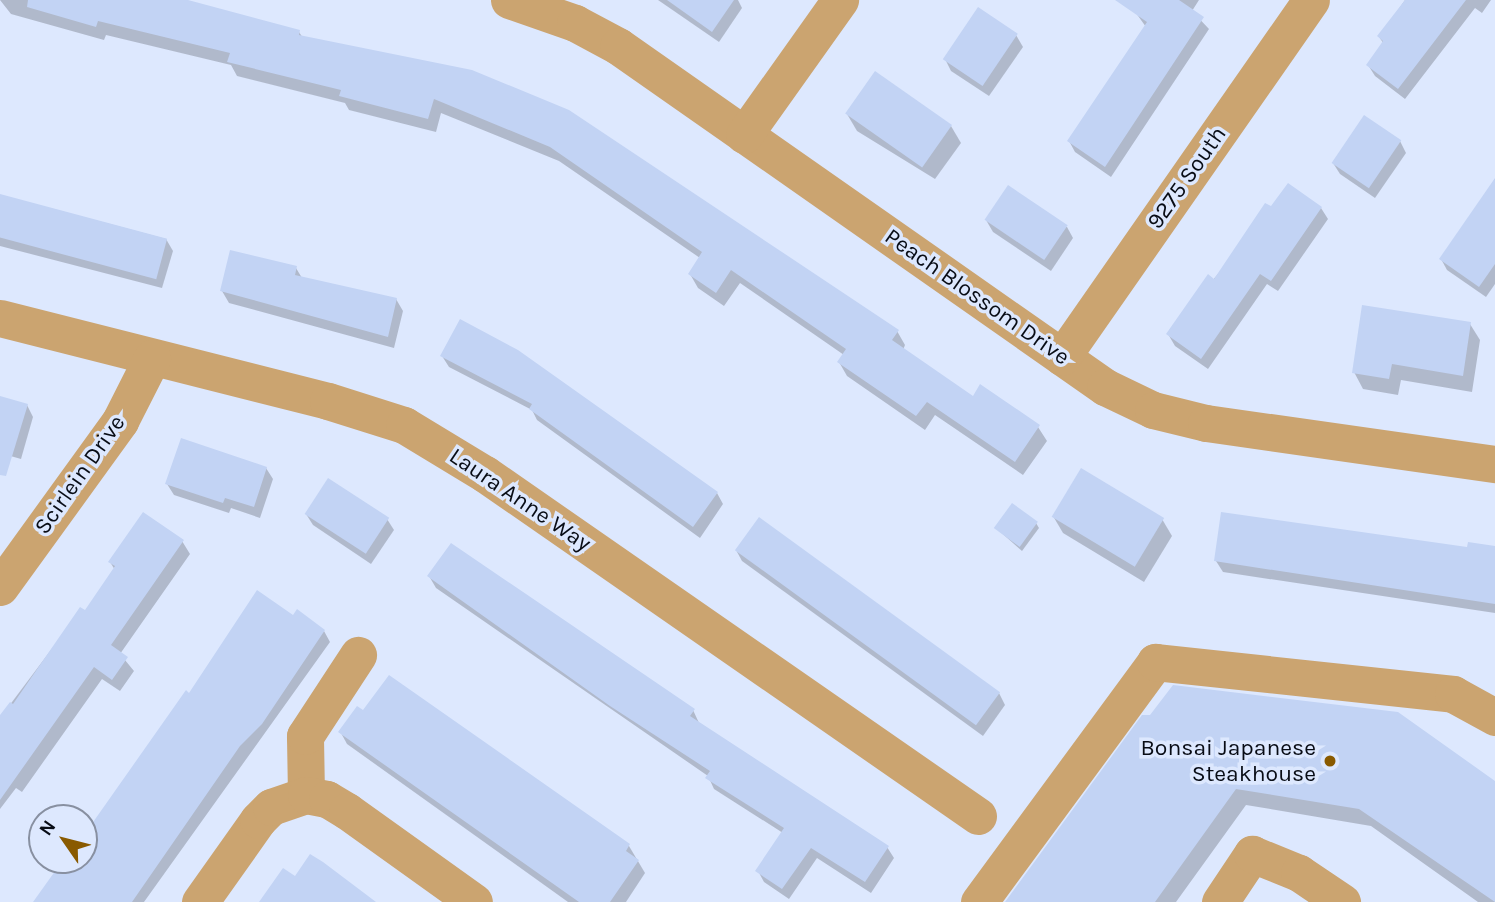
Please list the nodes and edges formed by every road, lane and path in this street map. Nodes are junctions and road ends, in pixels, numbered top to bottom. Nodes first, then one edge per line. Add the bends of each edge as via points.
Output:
1 (509, 0) edge
2 (840, 0) edge
3 (1311, 0) edge
4 (744, 135) junction
5 (0, 318) edge
6 (1062, 357) junction
7 (152, 358) junction
8 (1495, 464) edge
9 (0, 587) edge
10 (358, 654) dead end
11 (1495, 717) edge
12 (306, 795) junction
13 (978, 816) dead end
14 (200, 902) edge
15 (474, 902) edge
16 (979, 902) edge
17 (1220, 902) edge
18 (1342, 902) edge

1 - 4 street, Peach Blossom Drive via 575,23 618,46
2 - 4 street
3 - 6 street, 9275 South
4 - 6 street, Peach Blossom Drive
5 - 7 street, Laura Anne Way
6 - 8 street, Peach Blossom Drive via 1105,387 1153,410 1206,424
7 - 9 street, Scirlein Drive via 120,421
7 - 13 street, Laura Anne Way via 328,401 404,425 485,474
10 - 12 street via 305,736
11 - 16 street via 1453,694 1155,662
12 - 14 street via 271,807 258,820
12 - 15 street via 327,799 347,811
17 - 18 street via 1252,854 1299,873

